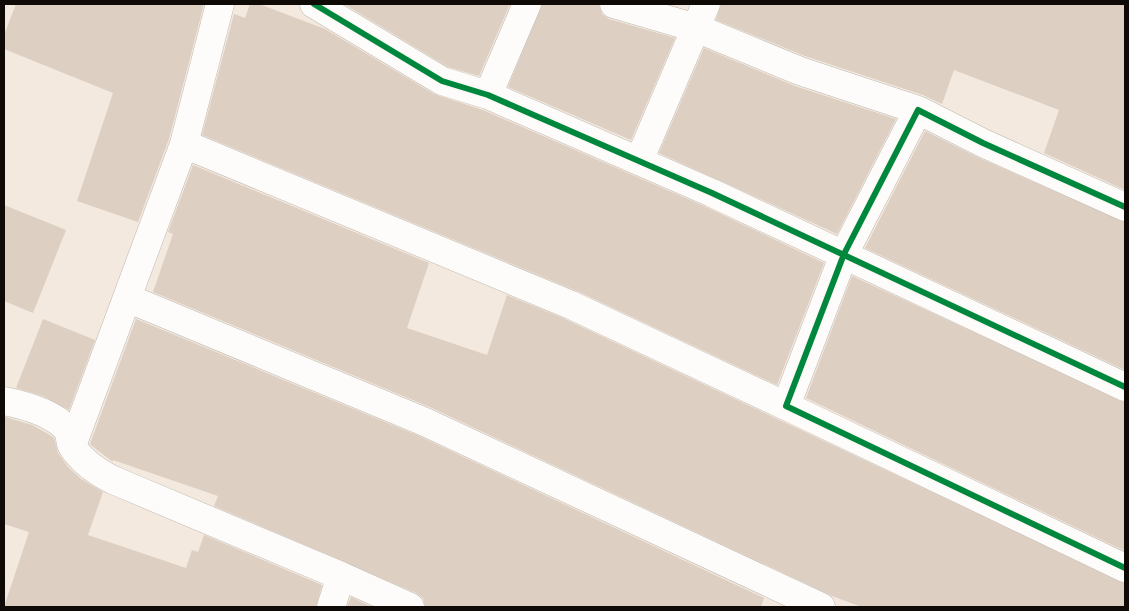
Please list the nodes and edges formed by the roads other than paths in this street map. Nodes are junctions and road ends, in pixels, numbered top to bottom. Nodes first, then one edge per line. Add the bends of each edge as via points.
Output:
1 (220, 4) edge
2 (314, 4) edge
3 (527, 4) edge
4 (614, 4) edge
5 (701, 16) edge
6 (488, 95) junction
7 (918, 110) junction
8 (184, 144) junction
9 (639, 162) junction
10 (1125, 207) edge
11 (844, 254) junction
12 (127, 298) junction
13 (1125, 387) edge
14 (4, 401) edge
15 (786, 406) junction
16 (72, 446) junction
17 (1125, 568) edge
18 (341, 576) junction
19 (332, 607) edge
20 (410, 607) edge
21 (821, 607) edge

1 - 8 street
2 - 6 street via 442,81
3 - 6 street
4 - 5 street
5 - 7 street via 800,71
5 - 9 street
6 - 9 street
7 - 10 street
7 - 11 street
8 - 12 street
8 - 15 street via 571,305
9 - 11 street
11 - 13 street
11 - 15 street
12 - 16 street
12 - 21 street via 424,422
14 - 16 street via 17,403 59,422 68,430
15 - 17 street
16 - 18 street via 93,470 113,480
18 - 19 street
18 - 20 street

